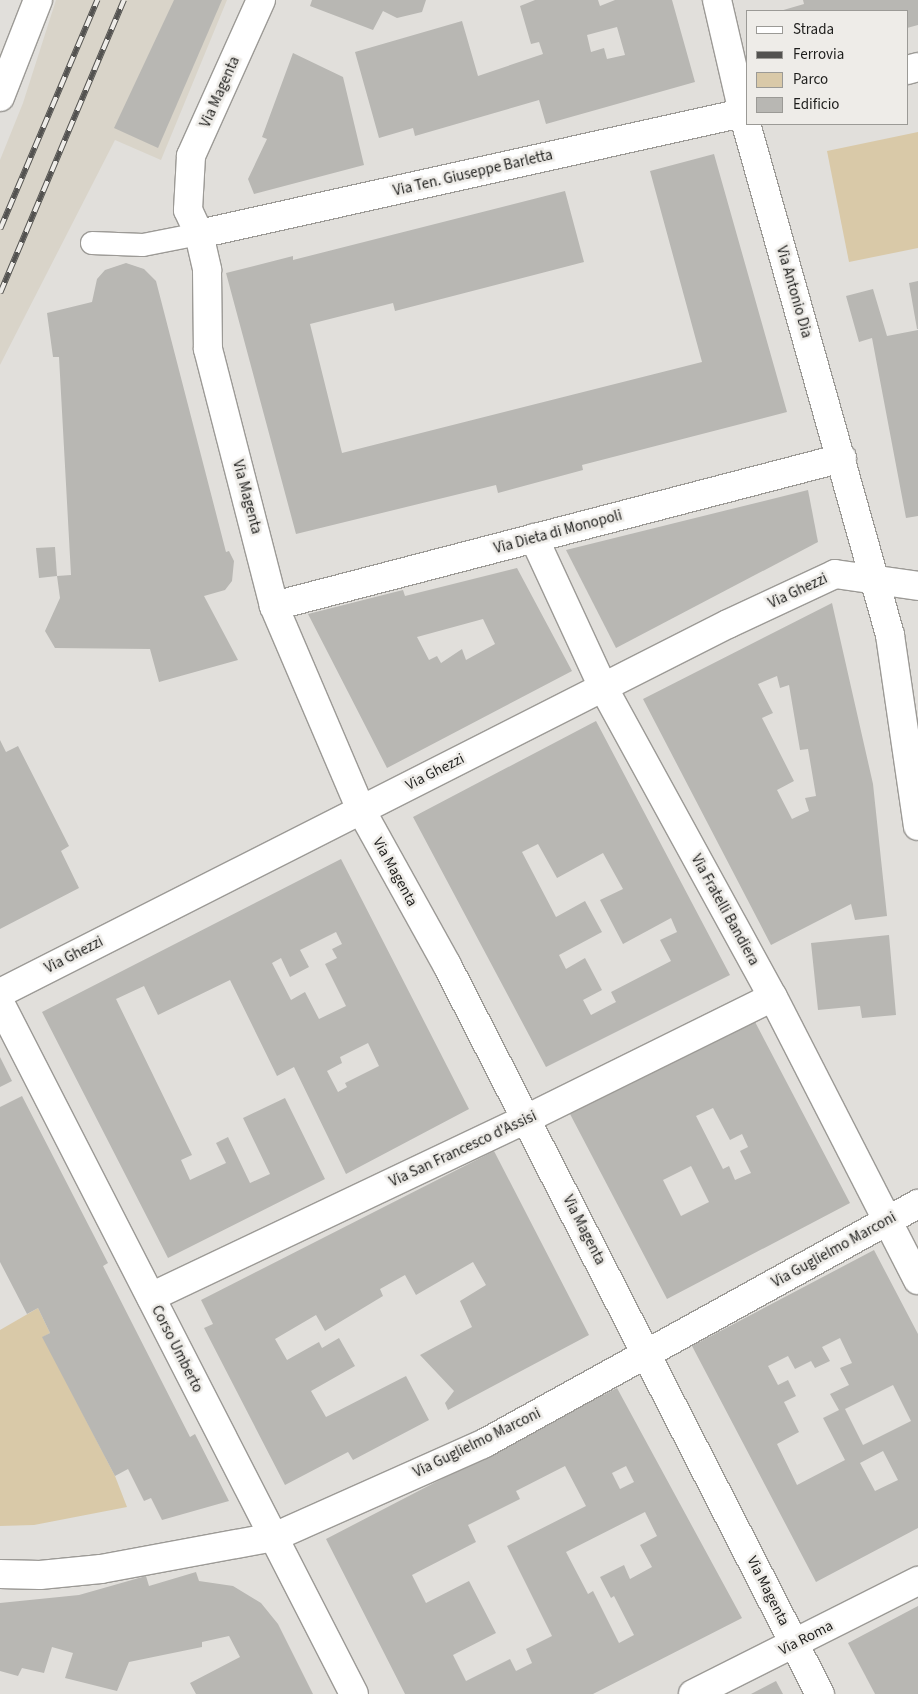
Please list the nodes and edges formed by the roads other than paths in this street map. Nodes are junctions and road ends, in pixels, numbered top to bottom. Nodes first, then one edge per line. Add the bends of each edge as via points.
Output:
1 (38, 0) edge
2 (261, 0) edge
3 (717, 0) edge
4 (0, 97) edge
5 (745, 113) edge
6 (748, 125) edge
7 (200, 234) junction
8 (92, 243) dead end
9 (842, 458) junction
10 (534, 538) junction
11 (876, 582) junction
12 (918, 586) edge
13 (274, 606) junction
14 (603, 687) junction
15 (361, 810) junction
16 (918, 826) edge
17 (0, 993) edge
18 (773, 997) junction
19 (0, 1003) edge
20 (526, 1119) junction
21 (918, 1204) edge
22 (888, 1220) junction
23 (918, 1280) edge
24 (150, 1297) junction
25 (647, 1354) junction
26 (274, 1537) junction
27 (0, 1574) edge
28 (918, 1581) edge
29 (794, 1643) junction
30 (354, 1694) edge
31 (694, 1694) edge
32 (820, 1694) edge

1 - 4 street
2 - 7 street, Via Magenta via 191,156 188,210
3 - 5 street, Via Antonio Dia
5 - 7 street, Via Ten. Giuseppe Barletta
6 - 9 street, Via Antonio Dia
7 - 8 lane via 143,245
7 - 13 street, Via Magenta via 207,270 208,348
9 - 10 street, Via Dieta di Monopoli
9 - 11 street, Via Antonio Dia
10 - 13 street, Via Dieta di Monopoli
10 - 14 street, Via Fratelli Bandiera
11 - 12 street, Via Ghezzi
11 - 14 street, Via Ghezzi via 835,574
11 - 16 street, Via Antonio Dia via 890,635
13 - 15 street, Via Magenta
14 - 15 street, Via Ghezzi
14 - 18 street, Via Fratelli Bandiera
15 - 17 street, Via Ghezzi
15 - 20 street, Via Magenta via 447,965
18 - 20 street, Via San Francesco d'Assisi
18 - 22 street, Via Fratelli Bandiera
19 - 24 street, Corso Umberto
20 - 24 street, Via San Francesco d'Assisi
20 - 25 street, Via Magenta
21 - 22 street, Via Guglielmo Marconi
22 - 23 street, Via Fratelli Bandiera
22 - 25 street, Via Guglielmo Marconi
24 - 26 street, Corso Umberto
25 - 26 street, Via Guglielmo Marconi via 483,1444
25 - 29 street, Via Magenta
26 - 27 street, Via Guglielmo Marconi via 101,1569 40,1575
26 - 30 street, Corso Umberto
28 - 29 street, Via Roma
29 - 31 street, Via Roma
29 - 32 street, Via Magenta

